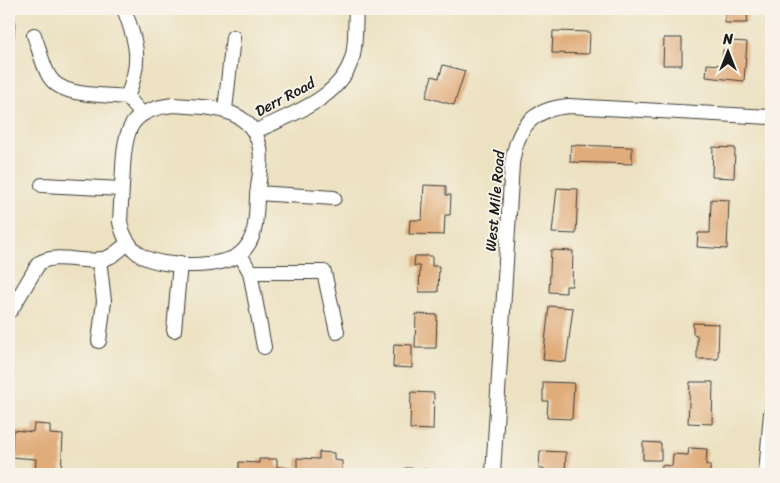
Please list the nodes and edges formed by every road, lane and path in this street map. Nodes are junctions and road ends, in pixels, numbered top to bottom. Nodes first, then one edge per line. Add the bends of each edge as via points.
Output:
1 (124, 9) edge
2 (356, 9) edge
3 (9, 17) edge
4 (34, 35) dead end
5 (233, 37) dead end
6 (9, 48) edge
7 (127, 97) junction
8 (225, 110) junction
9 (142, 114) junction
10 (771, 118) edge
11 (254, 132) junction
12 (42, 185) dead end
13 (122, 189) junction
14 (258, 193) junction
15 (334, 198) dead end
16 (129, 243) junction
17 (240, 254) junction
18 (99, 259) junction
19 (180, 263) junction
20 (250, 272) junction
21 (11, 310) dead end
22 (174, 330) dead end
23 (337, 332) dead end
24 (99, 341) dead end
25 (264, 347) dead end
26 (771, 413) edge
27 (493, 474) edge
28 (766, 474) edge

1 - 7 street via 136,39 137,64
2 - 11 street, Derr Road via 353,53 348,71 337,86 312,104
3 - 6 lane
4 - 7 street via 48,76 56,86 67,92
5 - 8 street
7 - 9 street
8 - 9 street via 173,105 156,107
8 - 11 street via 244,121
9 - 13 street via 131,125 125,141
10 - 27 street, West Mile Road via 569,106 542,110 525,126 518,138 512,164
11 - 14 street via 260,149
12 - 13 street
13 - 16 street via 120,222
14 - 15 street
14 - 17 street via 255,228 249,244
16 - 18 street
16 - 19 street via 142,256 158,262
17 - 19 street via 227,262 211,265
17 - 20 street
18 - 21 street via 46,259 39,263
18 - 24 street via 104,301
19 - 22 street
20 - 23 street via 324,272
20 - 25 street
26 - 28 street

